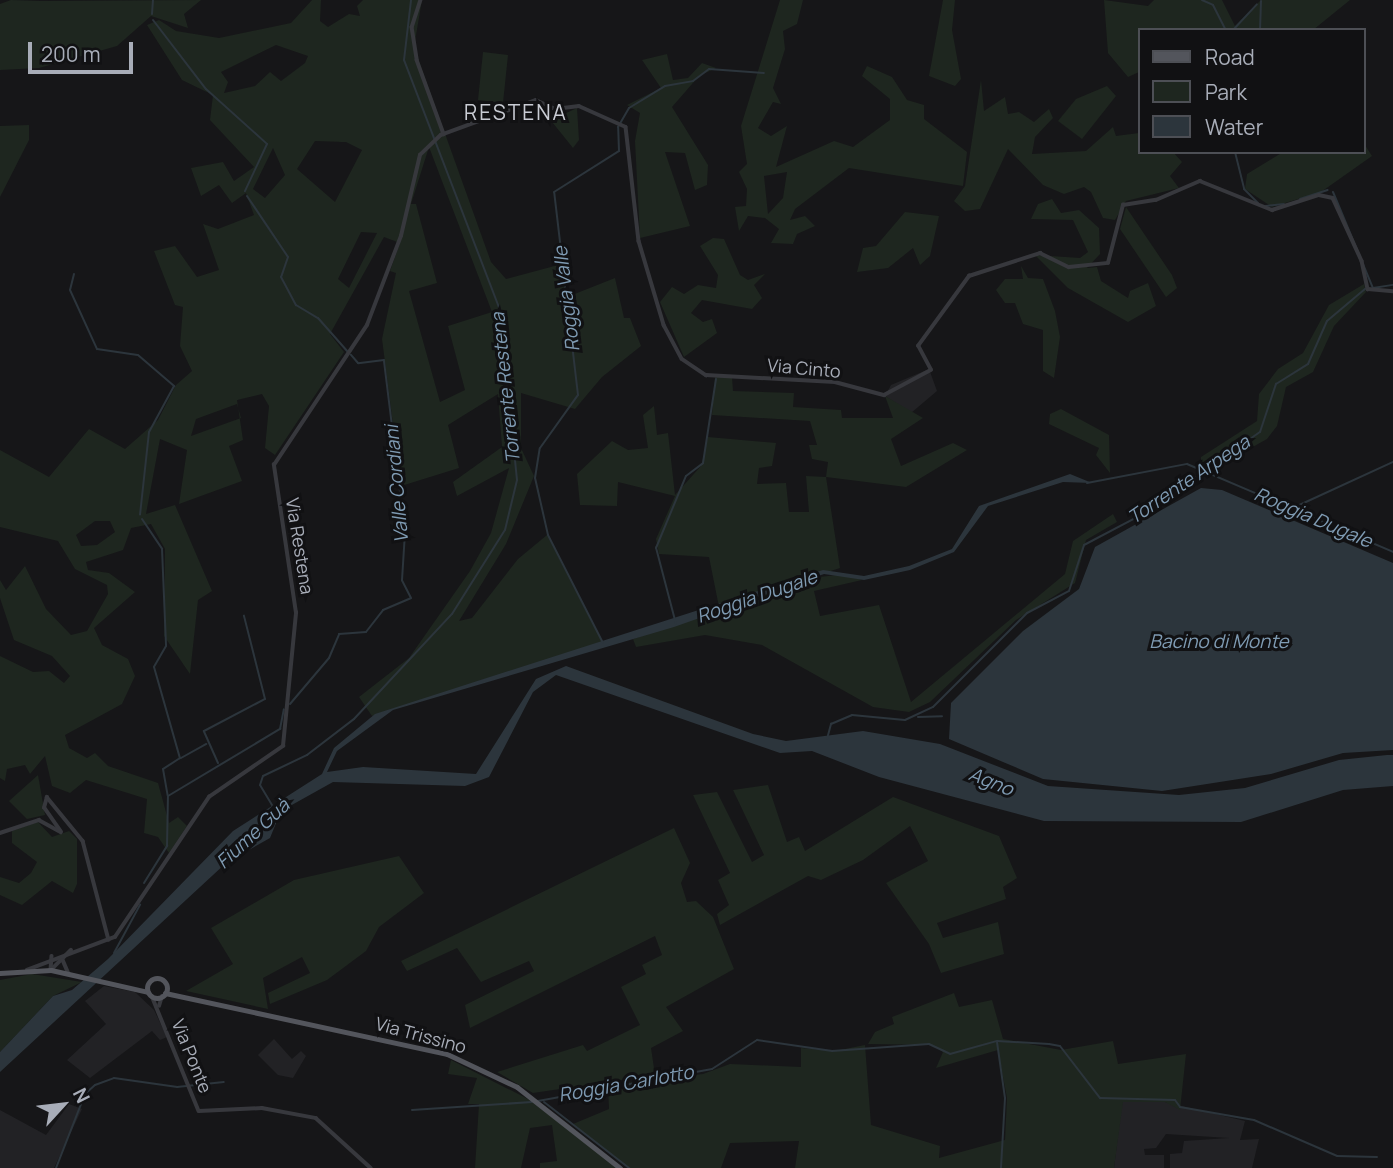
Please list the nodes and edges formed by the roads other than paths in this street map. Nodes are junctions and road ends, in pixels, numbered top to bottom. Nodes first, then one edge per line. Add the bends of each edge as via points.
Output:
1 (421, 0) edge
2 (464, 126) joint
3 (443, 134) junction
4 (1393, 291) edge
5 (0, 834) edge
6 (109, 940) junction
7 (73, 949) junction
8 (52, 956) junction
9 (63, 960) junction
10 (27, 970) junction
11 (51, 970) junction
12 (0, 973) edge
13 (69, 974) junction
14 (148, 983) junction
15 (166, 983) junction
16 (129, 985) junction
17 (150, 994) junction
18 (163, 995) junction
19 (184, 995) junction
20 (160, 1012) junction
21 (371, 1168) edge
22 (620, 1168) edge

1 - 3 street via 411,27
2 - 3 street, Via Restena
2 - 4 street, Via Cinto via 536,100 555,109 579,106 626,127 645,267 666,331 685,362 706,375 835,382 879,396 929,372 918,346 971,274 1040,253 1069,267 1108,263 1123,205 1165,197 1200,181 1272,210 1333,198 1363,261 1368,289
3 - 6 street, Via Restena via 429,141 420,155 401,236 367,325 274,465 296,613 283,746 209,797
5 - 6 street via 39,820 60,833 44,808 47,797 83,842
6 - 7 street
7 - 8 street
7 - 9 street
8 - 10 street
8 - 11 street
9 - 11 street
9 - 13 street
10 - 11 main road, Via Trissino
10 - 12 main road, Via Trissino
11 - 13 main road, Via Trissino
13 - 16 main road, Via Trissino
14 - 15 main road, Via Trissino via 157,978
14 - 16 main road, Via Trissino
14 - 17 main road
15 - 18 main road
15 - 19 main road, Via Trissino
16 - 17 main road, Via Trissino
17 - 18 main road, Via Trissino
17 - 20 street, Via Ponte
18 - 19 main road, Via Trissino
18 - 20 street, Via Ponte
19 - 22 main road, Via Trissino via 411,1044 482,1068 531,1097
20 - 21 street, Via Ponte via 199,1111 261,1108 316,1118

